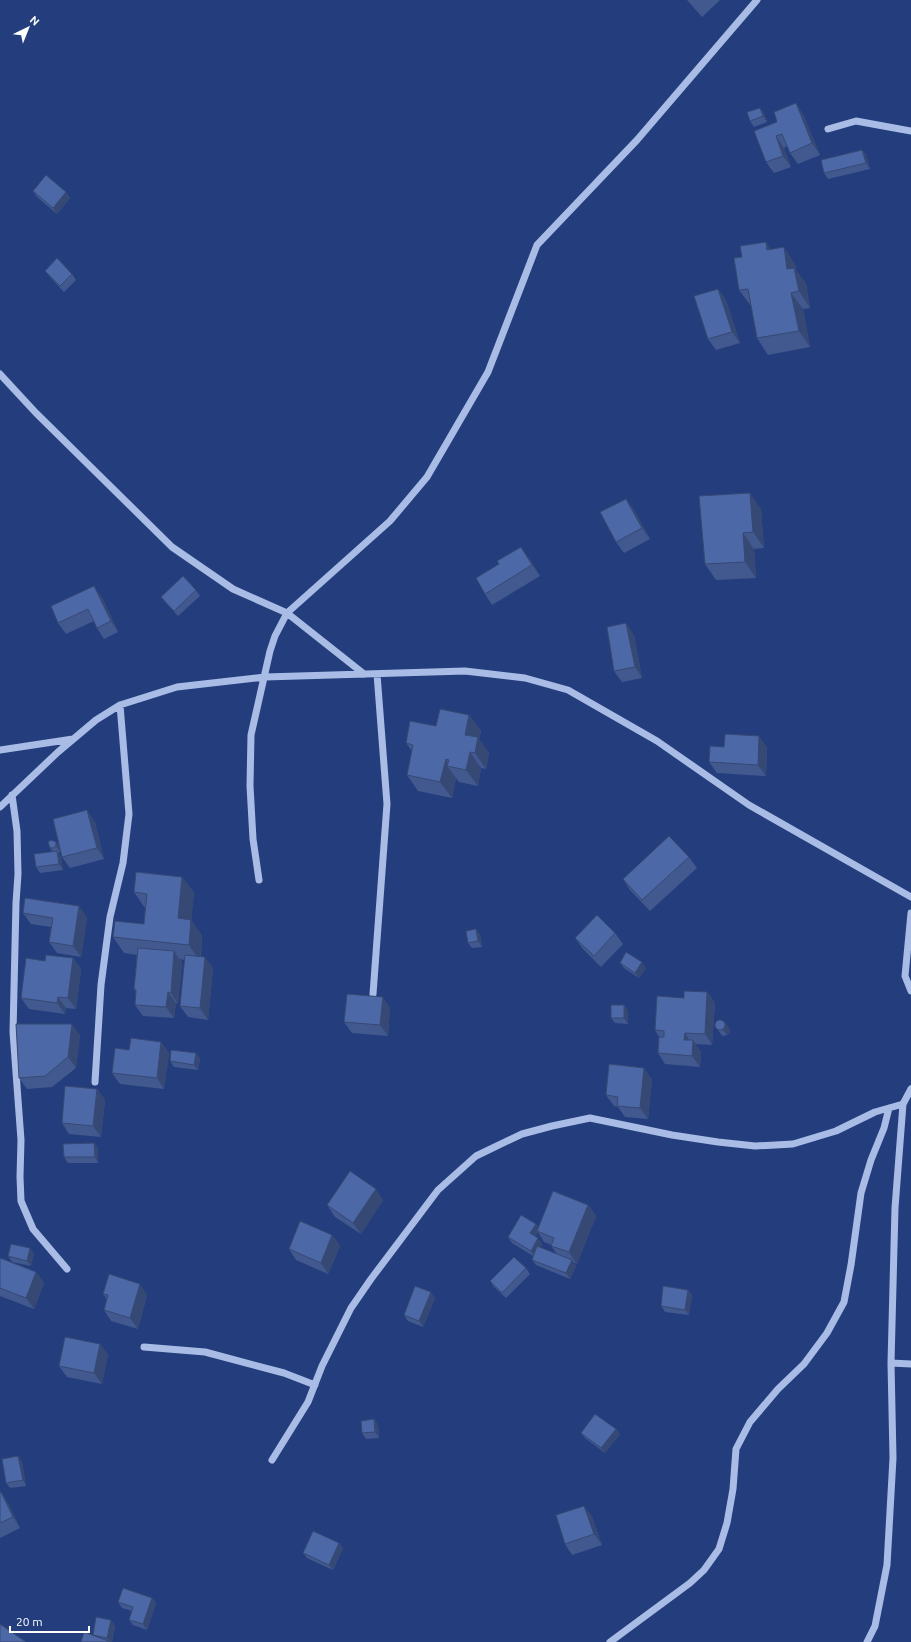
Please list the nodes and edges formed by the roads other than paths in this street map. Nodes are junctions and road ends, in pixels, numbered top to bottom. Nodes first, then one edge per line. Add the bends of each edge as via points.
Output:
1 (757, 0) edge
2 (828, 129) dead end
3 (911, 131) edge
4 (0, 374) edge
5 (287, 613) junction
6 (364, 674) junction
7 (377, 674) junction
8 (265, 677) junction
9 (120, 705) junction
10 (73, 739) junction
11 (0, 750) edge
12 (12, 795) junction
13 (0, 807) edge
14 (259, 880) dead end
15 (911, 898) edge
16 (911, 913) edge
17 (911, 991) edge
18 (373, 994) dead end
19 (95, 1082) dead end
20 (911, 1089) edge
21 (903, 1104) junction
22 (889, 1108) junction
23 (67, 1269) dead end
24 (144, 1347) dead end
25 (891, 1363) junction
26 (911, 1364) edge
27 (314, 1386) junction
28 (272, 1460) dead end
29 (610, 1642) edge
30 (867, 1642) edge

1 - 5 street via 637,140 537,245 488,372 427,478 390,521
2 - 3 street via 856,121
4 - 5 street via 172,547 233,589
5 - 6 street
5 - 8 street via 275,636
6 - 7 street
6 - 8 street
7 - 15 street via 465,671 525,678 568,690 657,742 749,804
7 - 18 street via 387,804
8 - 9 street via 176,687
8 - 14 street via 250,735 253,839
9 - 10 street
9 - 19 street via 129,814 122,863 110,917 101,985
10 - 11 street
10 - 12 street
12 - 13 street
12 - 23 street via 17,832 18,874 13,1032 21,1140 21,1201 34,1229
16 - 17 street via 905,976
20 - 21 street
21 - 22 street
21 - 25 street via 895,1208
22 - 27 street via 874,1112 836,1131 793,1144 755,1146 718,1142 590,1118 522,1134 476,1156 438,1190 371,1278 351,1308
22 - 29 street via 860,1193 856,1238 844,1302 804,1364 750,1422 736,1449 727,1523 718,1549 704,1570 690,1583
24 - 27 street via 205,1352 284,1373
25 - 26 street
25 - 30 street via 893,1458 887,1565 874,1626
27 - 28 street via 308,1402

